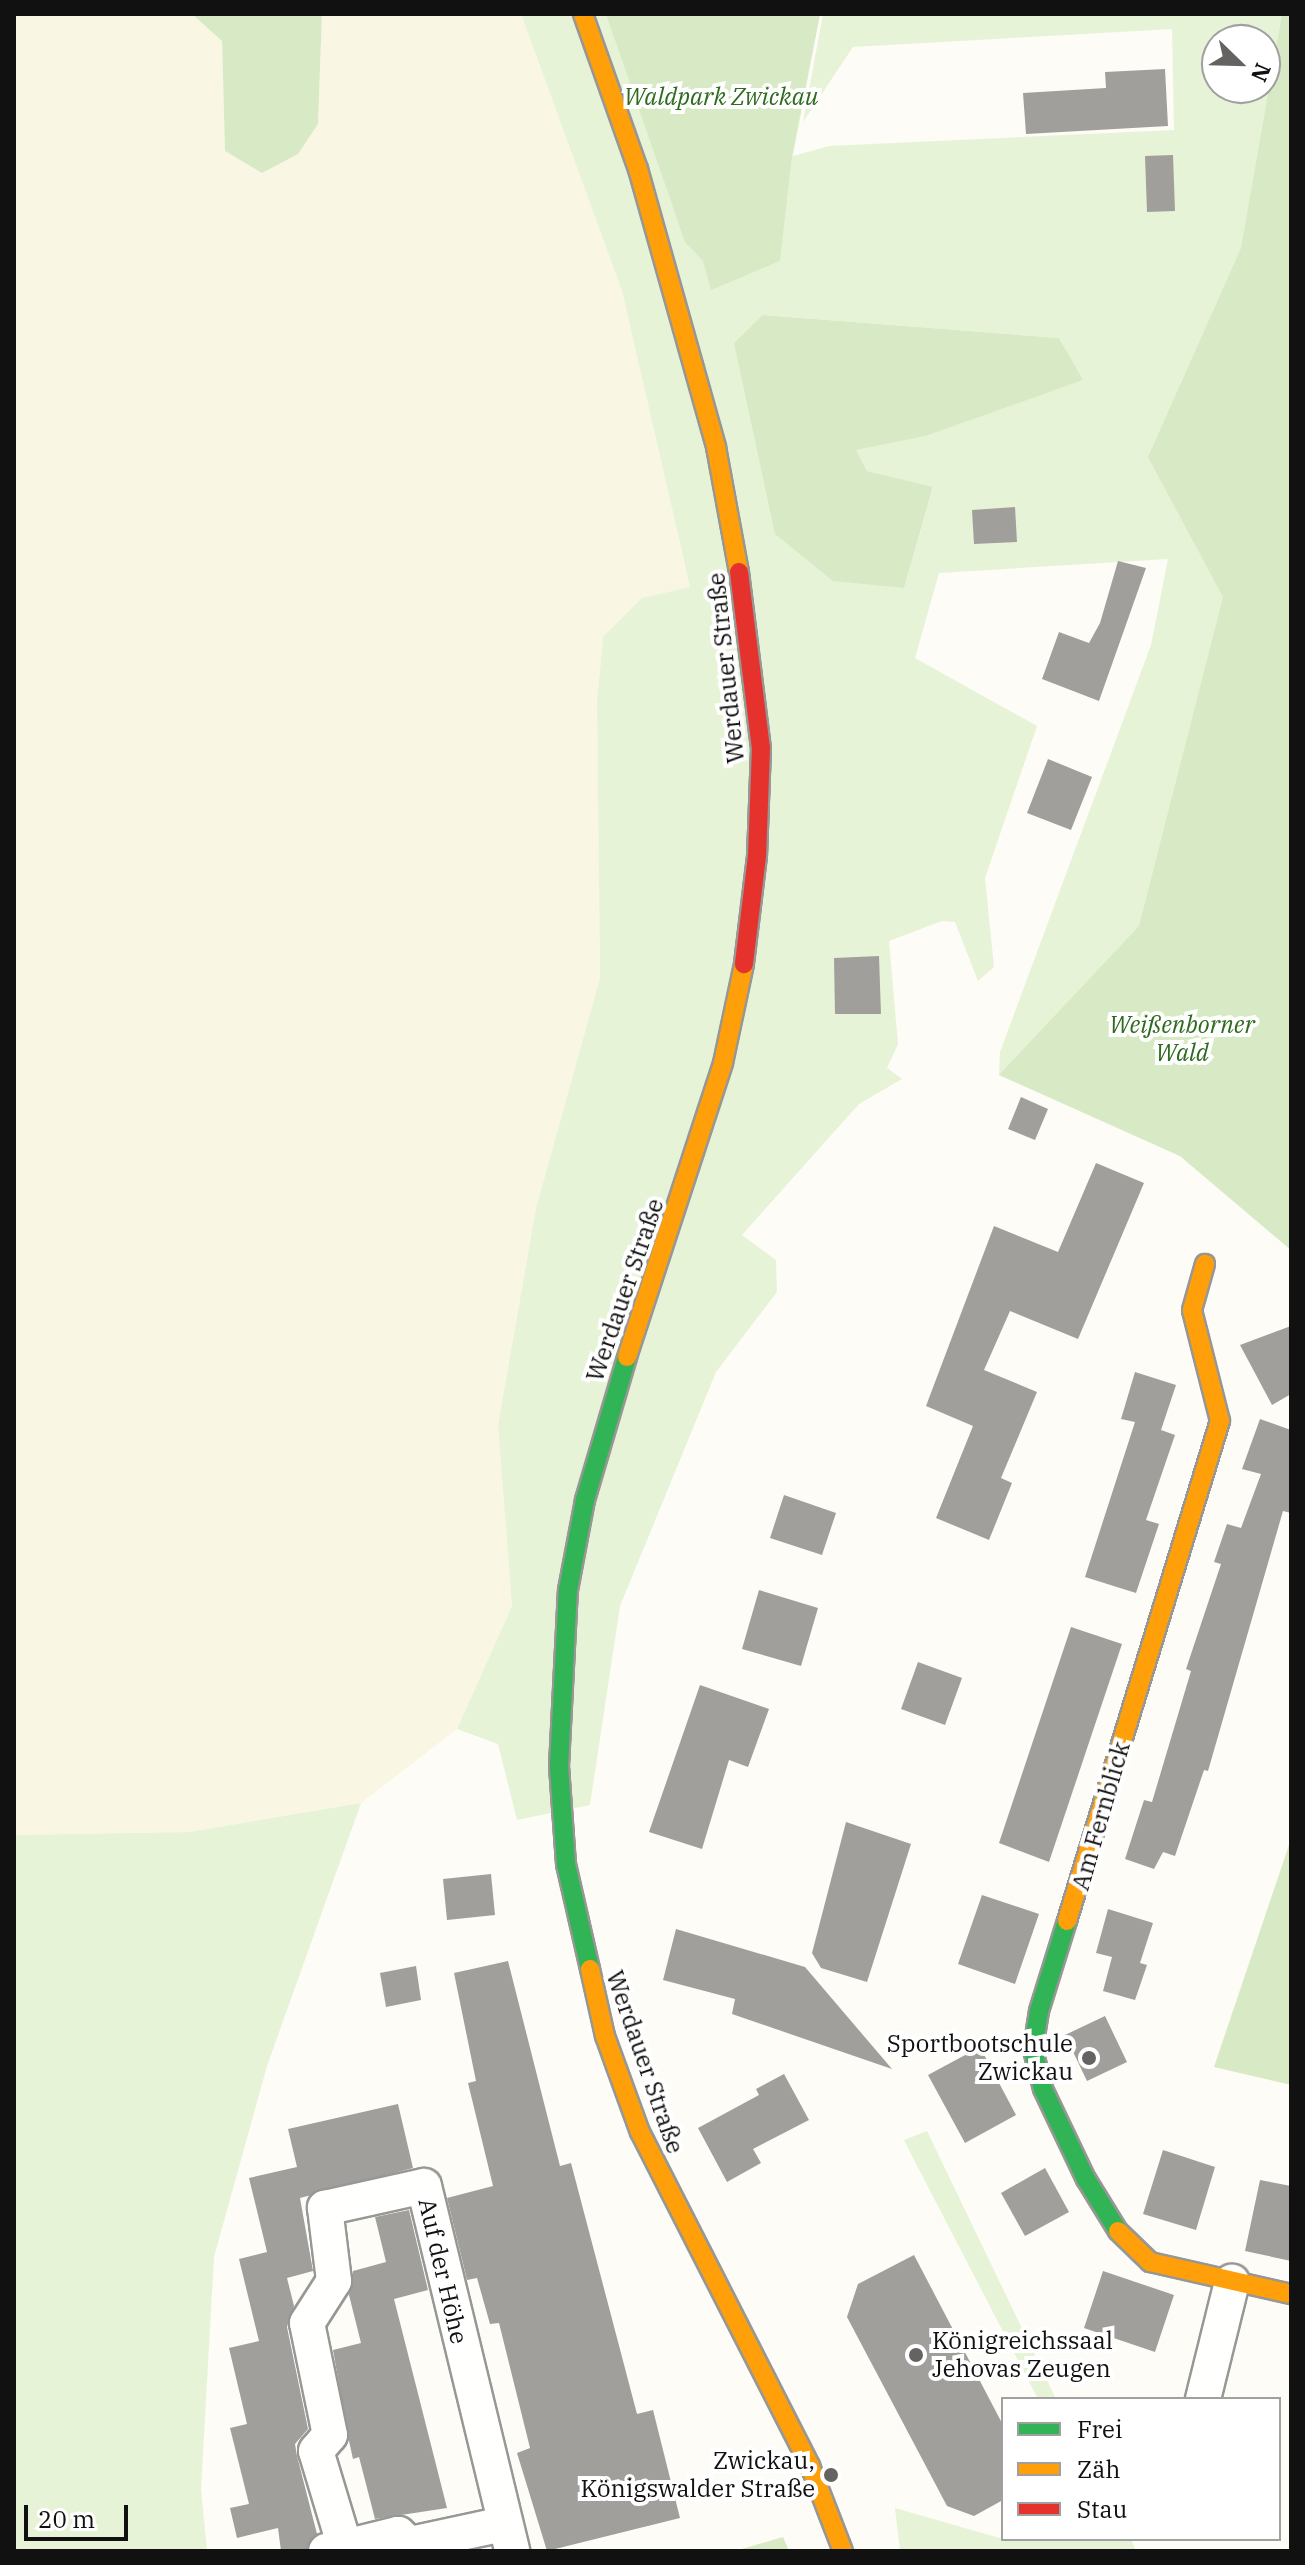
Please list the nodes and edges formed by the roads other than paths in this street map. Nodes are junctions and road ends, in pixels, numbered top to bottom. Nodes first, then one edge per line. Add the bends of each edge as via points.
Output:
1 (583, 14) edge
2 (1205, 1264) dead end
3 (1232, 2282) junction
4 (1291, 2294) edge
5 (1203, 2397) edge
6 (508, 2538) edge
7 (410, 2547) edge
8 (336, 2549) edge
9 (843, 2551) edge

1 - 9 main road, Werdauer Straße via 638,169 716,447 751,639 761,748 757,856 745,958 723,1063 611,1404 568,1590 559,1766 566,1864 602,2023 640,2132 810,2466
2 - 3 main road, Am Fernblick via 1192,1310 1220,1421 1039,2011 1033,2050 1043,2089 1086,2179 1124,2240 1150,2262
3 - 4 main road, Am Fernblick
3 - 5 street
6 - 7 street, Auf der Höhe
6 - 8 street, Auf der Höhe via 424,2186 325,2208 334,2281 307,2323 330,2435 316,2451
7 - 8 street, Auf der Höhe via 398,2534

